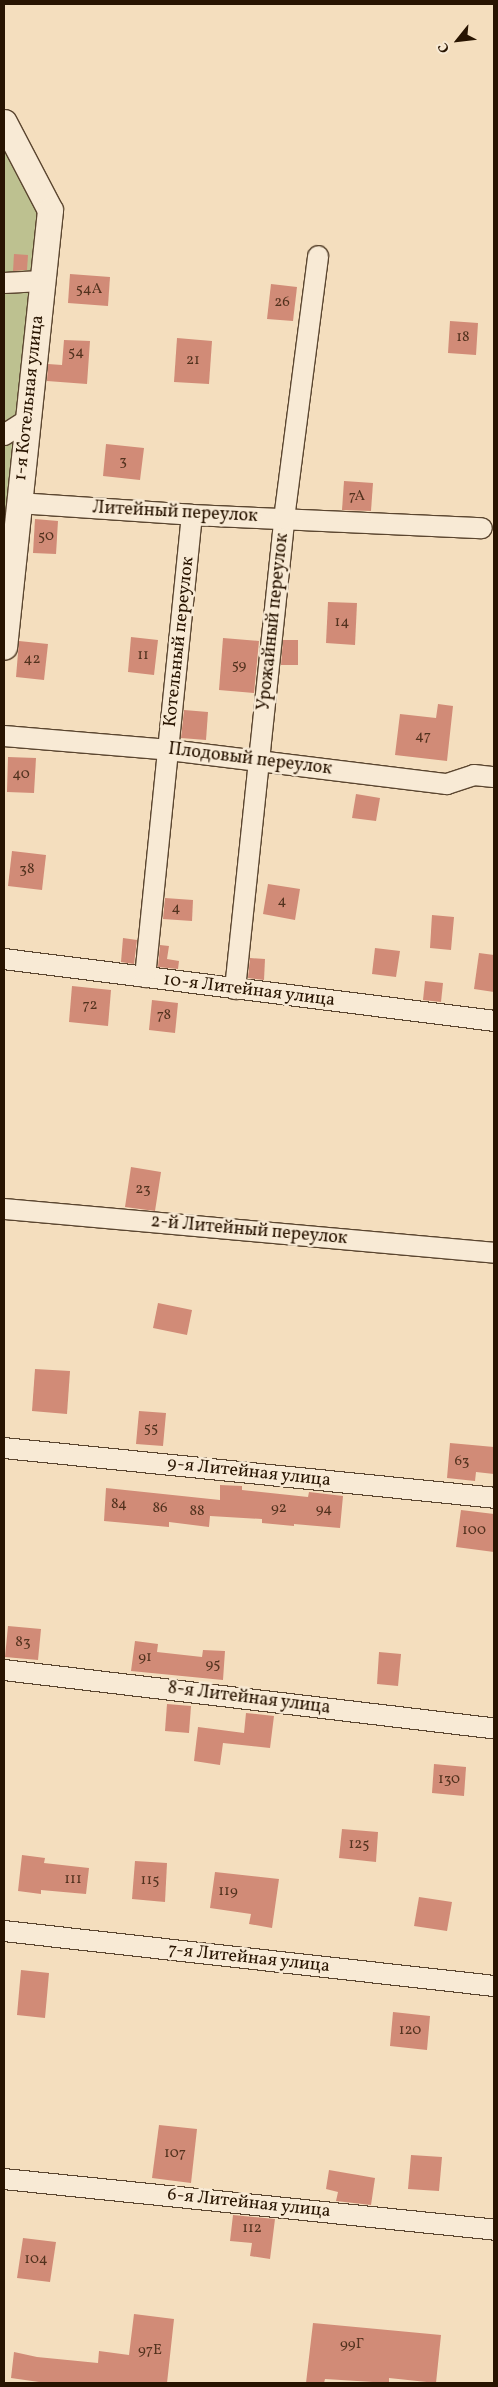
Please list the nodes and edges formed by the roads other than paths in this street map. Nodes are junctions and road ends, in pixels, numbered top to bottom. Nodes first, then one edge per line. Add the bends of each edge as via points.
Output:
1 (4, 122) edge
2 (318, 256) dead end
3 (42, 281) junction
4 (4, 283) edge
5 (27, 420) junction
6 (4, 435) edge
7 (18, 503) junction
8 (192, 515) junction
9 (284, 519) junction
10 (482, 528) dead end
11 (4, 646) edge
12 (4, 736) edge
13 (169, 750) junction
14 (260, 761) junction
15 (494, 777) edge
16 (4, 958) edge
17 (145, 977) junction
18 (235, 989) junction
19 (494, 1021) edge
20 (4, 1209) edge
21 (494, 1253) edge
22 (4, 1448) edge
23 (494, 1498) edge
24 (4, 1670) edge
25 (494, 1728) edge
26 (4, 1931) edge
27 (494, 1986) edge
28 (4, 2179) edge
29 (494, 2230) edge

1 - 3 street, 1-я Котельная улица via 50,210
2 - 9 street, Урожайный переулок
3 - 4 street
3 - 5 street, 1-я Котельная улица
5 - 6 street
5 - 7 street, 1-я Котельная улица
7 - 8 street, Литейный переулок
7 - 11 street, 1-я Котельная улица
8 - 9 street, Литейный переулок
8 - 13 street, Котельный переулок
9 - 10 street, Литейный переулок
9 - 14 street, Урожайный переулок
12 - 13 street, Плодовый переулок
13 - 14 street, Плодовый переулок
13 - 17 street, Котельный переулок
14 - 15 street, Плодовый переулок via 447,784 474,775
14 - 18 street, Урожайный переулок
16 - 17 street, 10-я Литейная улица
17 - 18 street, 10-я Литейная улица
18 - 19 street, 10-я Литейная улица
20 - 21 street, 2-й Литейный переулок
22 - 23 street, 9-я Литейная улица
24 - 25 street, 8-я Литейная улица
26 - 27 street, 7-я Литейная улица
28 - 29 street, 6-я Литейная улица

